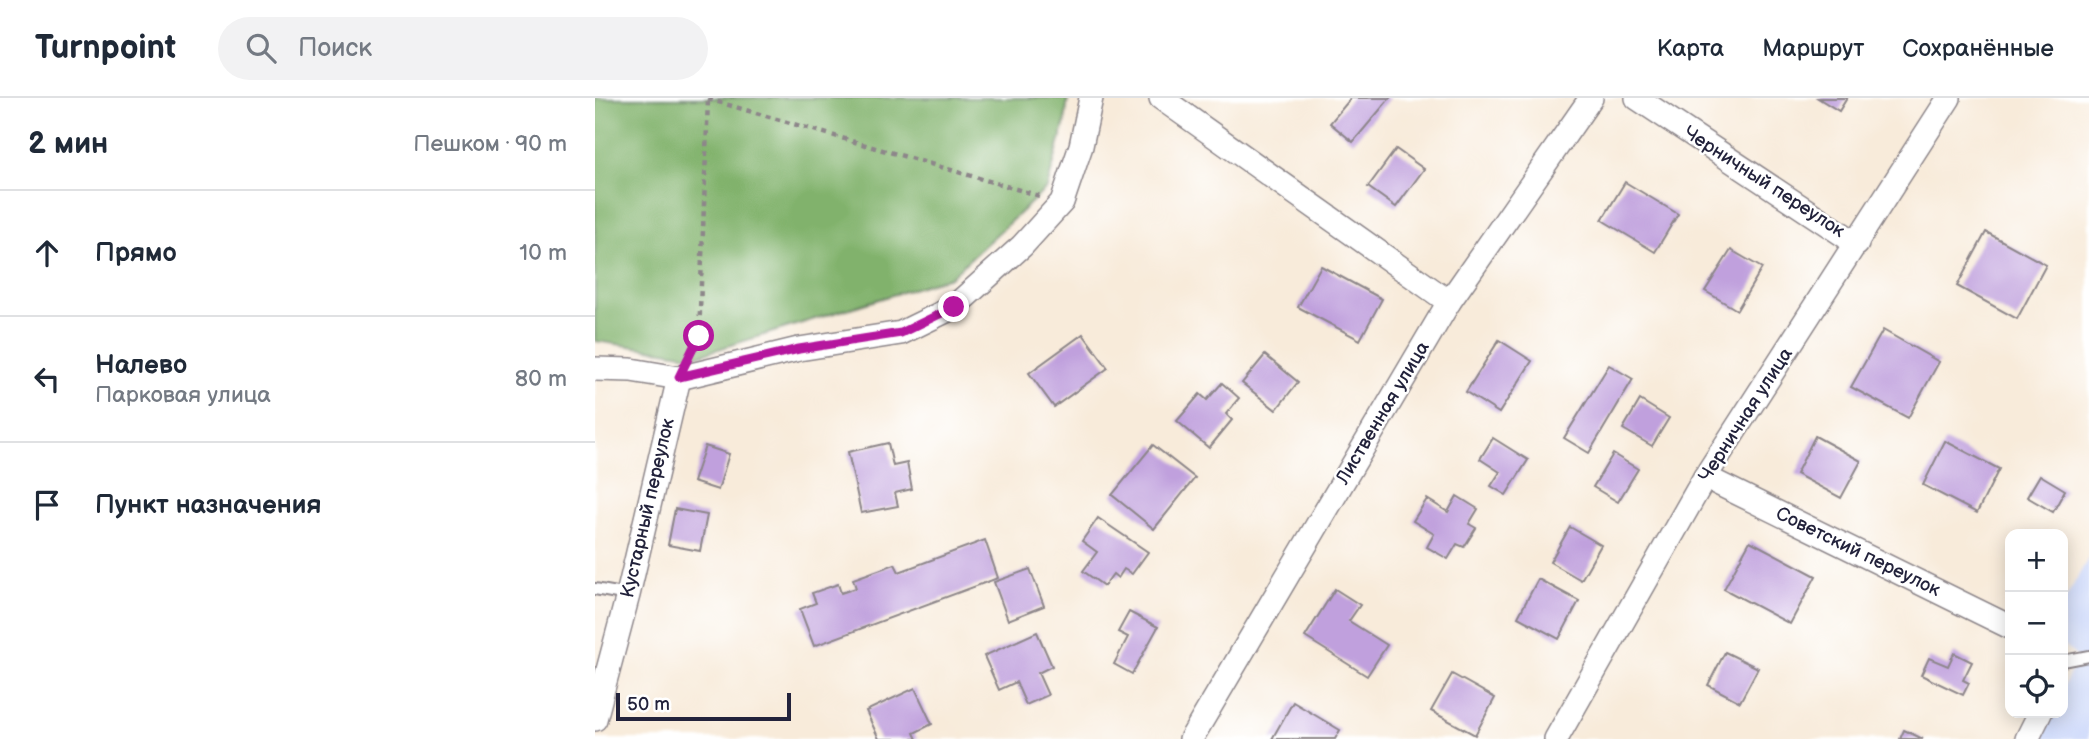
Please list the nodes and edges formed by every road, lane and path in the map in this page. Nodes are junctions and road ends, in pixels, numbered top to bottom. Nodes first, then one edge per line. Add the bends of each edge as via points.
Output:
1 (708, 98) edge
2 (1091, 98) edge
3 (1160, 98) edge
4 (1591, 98) edge
5 (1637, 98) edge
6 (1949, 98) edge
7 (1062, 202) junction
8 (1857, 243) junction
9 (1449, 302) junction
10 (595, 369) edge
11 (679, 377) junction
12 (1705, 477) junction
13 (595, 589) edge
14 (628, 595) junction
15 (2005, 625) edge
16 (2089, 656) edge
17 (2068, 660) edge
18 (2038, 718) edge
19 (595, 719) edge
20 (1191, 739) edge
21 (1556, 739) edge
22 (2027, 739) edge

1 - 7 path
1 - 11 path via 699,336
2 - 7 street
3 - 9 street
4 - 9 street, Лиственная улица
5 - 8 street, Черничный переулок
6 - 8 street, Черничная улица
7 - 11 street via 1022,246 954,307 901,333 799,349
8 - 12 street, Черничная улица
9 - 20 street, Лиственная улица
10 - 11 street
11 - 14 street, Кустарный переулок
12 - 15 street, Советский переулок
12 - 21 street, Черничная улица
13 - 14 lane
14 - 19 street, Кустарный переулок
16 - 17 lane
18 - 22 street

